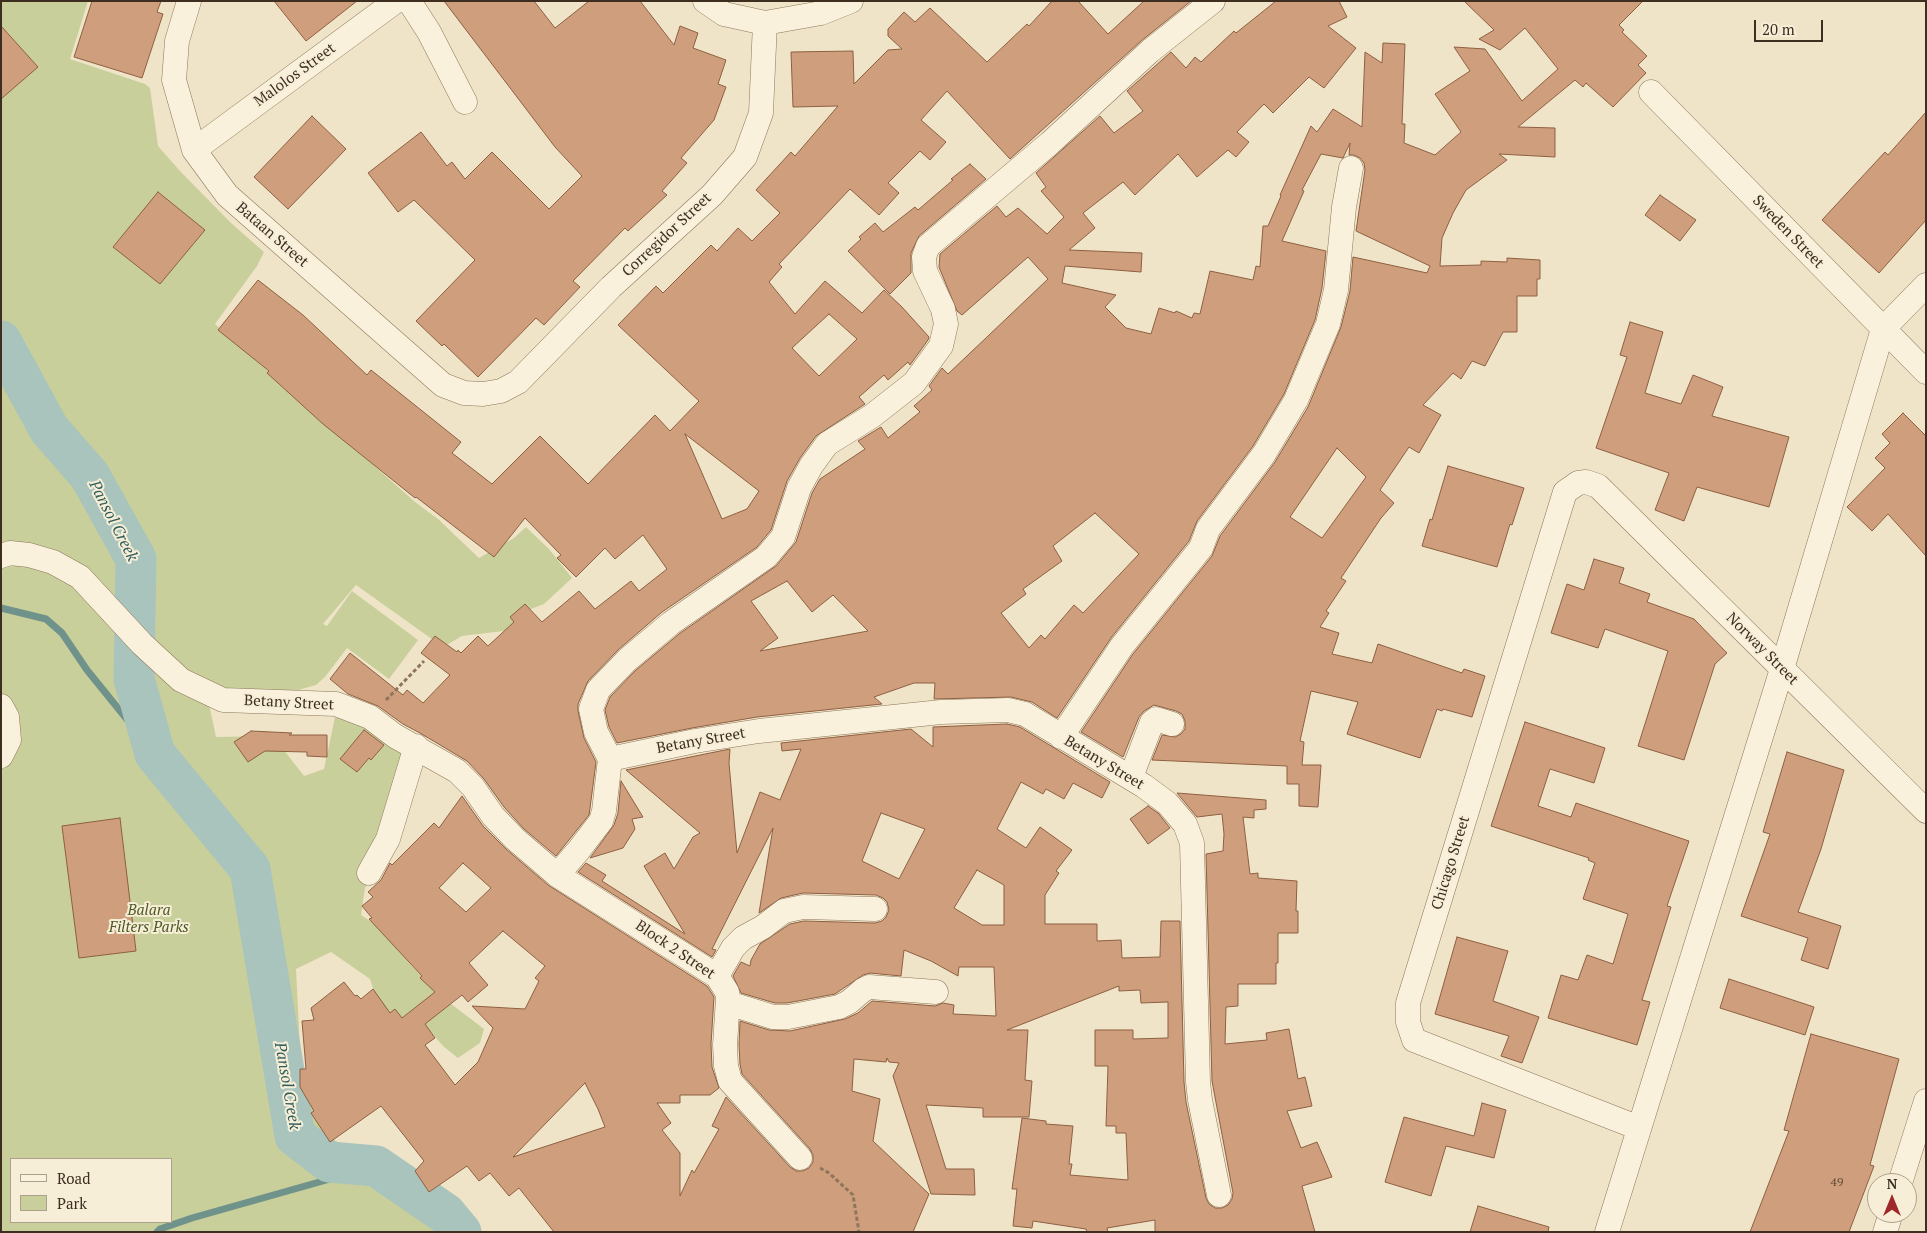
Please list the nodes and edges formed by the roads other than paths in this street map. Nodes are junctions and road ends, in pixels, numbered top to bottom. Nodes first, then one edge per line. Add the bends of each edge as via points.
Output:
1 (189, 1) edge
2 (396, 1) edge
3 (409, 1) edge
4 (705, 1) edge
5 (851, 1) edge
6 (1213, 1) edge
7 (765, 23) junction
8 (1651, 92) dead end
9 (465, 102) dead end
10 (194, 150) junction
11 (1351, 168) dead end
12 (1926, 285) edge
13 (1883, 329) junction
14 (1926, 372) edge
15 (483, 394) joint
16 (1598, 486) joint
17 (1, 556) edge
18 (1782, 669) junction
19 (1, 706) edge
20 (1172, 724) dead end
21 (1061, 737) junction
22 (416, 746) junction
23 (1, 756) edge
24 (610, 758) junction
25 (1131, 777) junction
26 (1926, 811) edge
27 (369, 873) dead end
28 (557, 875) junction
29 (875, 909) dead end
30 (718, 976) junction
31 (936, 992) dead end
32 (728, 1003) junction
33 (1926, 1101) edge
34 (1639, 1128) junction
35 (800, 1158) road end
36 (1903, 1173) edge
37 (1219, 1195) dead end
38 (1607, 1232) edge

1 - 10 street, Bataan Street via 177,41 174,80
2 - 10 street, Malolos Street
3 - 9 street
4 - 7 street via 724,14
5 - 7 street via 821,13
6 - 24 street via 1150,51 1050,143 928,246 924,257 925,272 943,309 946,324 941,346 914,383 872,416 826,444 800,488 783,536 766,557 671,623 598,690 591,709 596,732
7 - 15 street, Corregidor Street via 760,113 745,157 712,195 612,287 518,382 501,391
8 - 13 street, Sweden Street
10 - 15 street, Bataan Street via 227,195 443,385 464,393
11 - 21 street via 1336,290 1328,324 1296,400 1264,454 1208,529 1201,548 1122,646
12 - 13 street
13 - 14 street, Sweden Street
13 - 18 street
16 - 18 street, Norway Street
16 - 34 street, Chicago Street via 1578,483 1565,492 1408,1003 1408,1022 1414,1040
17 - 22 street, Betany Street via 10,553 29,555 53,562 80,577 142,644 181,680 223,700 336,704 370,717 395,736
18 - 26 street, Norway Street
18 - 34 street
19 - 23 street via 7,717 9,740
20 - 25 street via 1156,718 1152,722
21 - 24 street, Betany Street via 1025,714 1008,710 941,712 759,731
21 - 25 street, Betany Street
22 - 27 street via 388,839
22 - 28 street, Betany Street via 457,771 515,839
24 - 28 street via 601,821
25 - 37 street, Betany Street via 1167,803 1185,824 1192,844 1198,1082
28 - 30 street, Block 2 Street
29 - 30 street via 803,908 784,911 743,938
30 - 32 street, Block 2 Street via 727,992
31 - 32 street via 869,988 839,1007 788,1017 773,1017
32 - 35 street, Block 2 Street via 724,1045 730,1081
33 - 36 street
34 - 38 street

